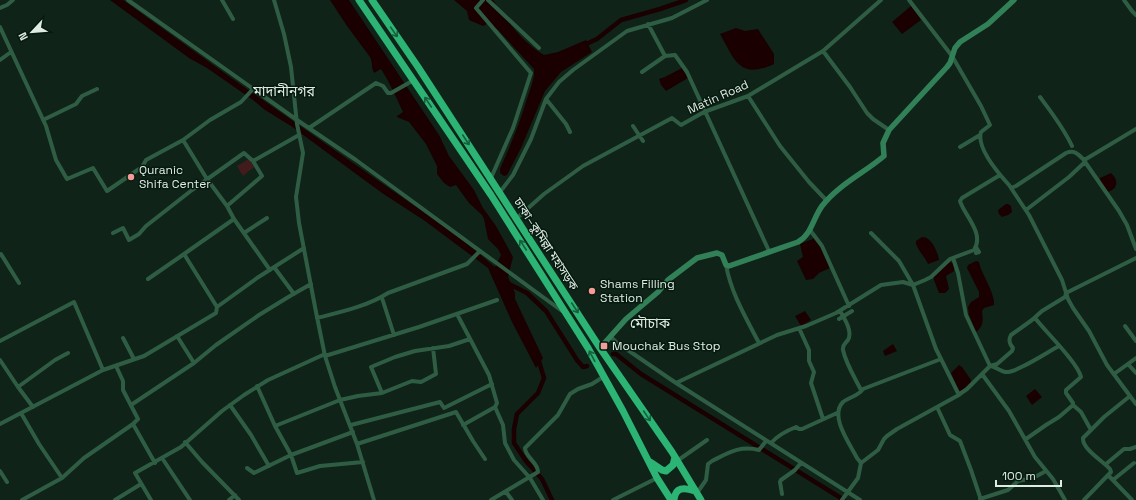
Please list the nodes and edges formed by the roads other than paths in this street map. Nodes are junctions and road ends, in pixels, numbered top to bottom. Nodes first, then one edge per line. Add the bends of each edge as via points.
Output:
1 (13, 0) edge
2 (128, 0) edge
3 (222, 0) edge
4 (274, 0) edge
5 (359, 0) edge
6 (372, 0) edge
7 (484, 0) edge
8 (488, 0) edge
9 (707, 0) edge
10 (881, 0) edge
11 (910, 0) edge
12 (1014, 0) edge
13 (1124, 0) edge
14 (0, 8) edge
15 (1136, 15) edge
16 (232, 19) dead end
17 (648, 24) junction
18 (0, 27) edge
19 (539, 48) dead end
20 (823, 51) junction
21 (11, 52) junction
22 (665, 56) junction
23 (952, 58) junction
24 (0, 60) edge
25 (642, 72) dead end
26 (411, 82) junction
27 (97, 89) dead end
28 (253, 89) junction
29 (748, 96) junction
30 (1040, 97) dead end
31 (546, 99) junction
32 (704, 112) junction
33 (43, 120) junction
34 (297, 122) junction
35 (633, 126) dead end
36 (309, 128) junction
37 (1136, 129) edge
38 (889, 130) junction
39 (570, 132) dead end
40 (299, 133) junction
41 (980, 135) junction
42 (641, 136) junction
43 (183, 140) junction
44 (643, 141) dead end
45 (1072, 146) dead end
46 (960, 147) dead end
47 (1084, 160) junction
48 (252, 161) junction
49 (1000, 175) junction
50 (491, 178) junction
51 (207, 180) junction
52 (1011, 188) junction
53 (500, 192) junction
54 (827, 201) junction
55 (227, 206) junction
56 (1026, 210) junction
57 (267, 218) dead end
58 (517, 218) junction
59 (234, 219) junction
60 (810, 230) junction
61 (113, 233) dead end
62 (244, 233) junction
63 (871, 233) dead end
64 (976, 247) junction
65 (304, 248) junction
66 (1136, 249) edge
67 (769, 251) junction
68 (480, 252) junction
69 (184, 254) junction
70 (976, 254) dead end
71 (0, 255) edge
72 (953, 258) junction
73 (1136, 258) edge
74 (726, 264) junction
75 (274, 267) junction
76 (270, 270) junction
77 (148, 279) dead end
78 (19, 283) dead end
79 (311, 284) junction
80 (913, 285) junction
81 (1066, 293) junction
82 (294, 294) junction
83 (382, 298) junction
84 (497, 300) dead end
85 (849, 306) junction
86 (217, 307) junction
87 (840, 311) junction
88 (852, 311) dead end
89 (457, 314) junction
90 (567, 315) junction
91 (317, 318) junction
92 (841, 318) junction
93 (1035, 318) junction
94 (1125, 326) dead end
95 (799, 328) junction
96 (394, 335) junction
97 (177, 336) junction
98 (611, 337) junction
99 (123, 338) dead end
100 (470, 339) junction
101 (0, 341) edge
102 (1136, 341) edge
103 (759, 343) junction
104 (1059, 346) junction
105 (433, 348) junction
106 (600, 348) junction
107 (68, 353) dead end
108 (325, 355) junction
109 (1136, 358) edge
110 (134, 359) junction
111 (941, 359) junction
112 (0, 360) edge
113 (194, 363) junction
114 (1128, 364) junction
115 (116, 366) junction
116 (990, 366) junction
117 (103, 370) junction
118 (1136, 373) edge
119 (982, 374) junction
120 (1114, 374) junction
121 (603, 377) junction
122 (676, 383) junction
123 (492, 384) junction
124 (257, 386) junction
125 (18, 387) junction
126 (861, 390) junction
127 (382, 393) junction
128 (959, 395) junction
129 (1130, 396) junction
130 (340, 400) junction
131 (1136, 404) edge
132 (131, 405) junction
133 (230, 405) junction
134 (1073, 405) junction
135 (495, 406) junction
136 (33, 407) junction
137 (937, 407) junction
138 (21, 413) junction
139 (838, 414) junction
140 (823, 420) junction
141 (0, 424) edge
142 (133, 424) junction
143 (350, 425) junction
144 (463, 425) junction
145 (275, 426) junction
146 (1091, 430) junction
147 (353, 432) junction
148 (1026, 439) junction
149 (707, 440) dead end
150 (766, 441) junction
151 (185, 442) junction
152 (771, 443) junction
153 (357, 444) junction
154 (1136, 448) edge
155 (291, 455) junction
156 (162, 458) junction
157 (485, 459) dead end
158 (676, 459) junction
159 (648, 460) junction
160 (155, 462) junction
161 (363, 462) junction
162 (861, 463) junction
163 (1134, 463) dead end
164 (1106, 464) junction
165 (269, 466) junction
166 (798, 466) junction
167 (248, 468) dead end
168 (0, 471) edge
169 (1046, 471) junction
170 (1108, 475) junction
171 (62, 478) junction
172 (530, 478) junction
173 (656, 478) junction
174 (1113, 480) junction
175 (7, 482) dead end
176 (141, 484) junction
177 (506, 492) junction
178 (782, 494) dead end
179 (846, 494) junction
180 (235, 495) junction
181 (697, 495) edge
182 (28, 499) edge
183 (980, 499) edge
184 (1086, 499) edge
185 (22, 500) edge
186 (115, 500) edge
187 (151, 500) edge
188 (190, 500) edge
189 (229, 500) edge
190 (239, 500) edge
191 (374, 500) edge
192 (491, 500) edge
193 (512, 500) edge
194 (543, 500) edge
195 (613, 500) edge
196 (672, 500) edge
197 (842, 500) edge
198 (860, 500) edge
199 (1065, 500) edge
200 (1132, 500) edge

1 - 14 street
2 - 28 street
3 - 16 street
4 - 34 street via 291,67
5 - 26 highway, ঢাকা–কুমিল্লা মহাসড়ক
6 -> 50 highway, ঢাকা–কুমিল্লা মহাসড়ক
7 - 50 street via 476,8 531,73
8 - 19 street
9 - 17 street via 672,18
10 - 20 street, Matin Road
11 - 23 street
12 - 23 street via 988,24 960,42
13 - 15 street
17 - 22 street
17 - 31 street via 628,31 607,45 559,82
18 - 21 street
20 - 29 street, Matin Road
20 - 38 street via 867,113
21 - 24 street
21 - 33 street
22 - 25 street
22 - 32 street via 675,54 687,72
23 - 38 street via 947,67
23 - 41 street via 990,122 990,126
26 - 36 street via 392,93 388,93 383,86 376,83
90 -> 26 highway, ঢাকা–কুমিল্লা মহাসড়ক via 491,195
27 - 33 street via 82,96 76,104
28 - 34 street
28 - 43 street via 241,102
29 - 32 street, Matin Road
29 - 54 street via 780,146
30 - 45 street via 1058,119
31 - 39 street
31 - 53 street via 513,175
32 - 42 street, Matin Road via 681,125 672,118
32 - 67 street
33 - 43 street via 56,160 67,179 93,168 107,191 142,166 146,160
34 - 36 street
34 - 40 street
35 - 42 street
36 - 68 street via 413,200
37 - 47 street
38 - 54 street via 883,143 884,156
40 - 48 street
40 - 65 street via 303,153 296,197
41 - 46 street
41 - 49 street via 989,160
42 - 44 street
42 - 58 street, Matin Road via 583,166 544,194
43 - 51 street
47 - 52 street via 1075,152 1066,153
47 - 56 street via 1068,177
47 - 66 street via 1119,211
48 - 51 street via 244,153
48 - 55 street via 262,176
49 - 52 street
49 - 64 street via 960,201 973,223
50 - 53 highway, ঢাকা–কুমিল্লা মহাসড়ক
51 - 55 street
51 - 61 street via 129,240 123,228
52 - 56 street
53 - 58 highway, ঢাকা–কুমিল্লা মহাসড়ক
54 - 60 street via 817,214
55 - 59 street
56 - 81 street via 1062,280
57 - 62 street
58 -> 106 highway, ঢাকা–কুমিল্লা মহাসড়ক
59 - 62 street
59 - 69 street
60 - 67 street via 798,242
60 - 85 street via 822,246
62 - 76 street
63 - 80 street via 899,261
64 - 70 street via 979,252
64 - 72 street
65 - 75 street
65 - 79 street
67 - 74 street via 738,264
68 - 83 street via 467,264 388,293
68 - 90 street
69 - 77 street
69 - 86 street
71 - 78 street
72 - 80 street via 931,277
72 - 116 street via 966,315
73 - 81 street
74 - 98 street via 722,255 717,253 697,258 668,280
74 - 103 street via 740,306
75 - 76 street
75 - 82 street
76 - 86 street
79 - 82 street
79 - 91 street
80 - 85 street via 904,282 881,285
80 - 111 street
81 - 93 street via 1065,297
81 - 120 street
82 - 113 street via 259,315
83 - 91 street
83 - 96 street
84 - 89 street
85 - 87 street
86 - 97 street via 216,313
87 - 92 street
87 - 95 street
88 - 92 street
89 - 96 street
89 - 100 street
121 -> 90 highway, ঢাকা–কুমিল্লা মহাসড়ক
91 - 108 street
92 - 126 street via 849,331 842,349
93 - 104 street
93 - 116 street via 1011,335 1012,351 997,364
94 - 102 street
95 - 103 street
95 - 140 street via 809,350 809,362 814,372 811,383
96 - 108 street
97 - 110 street via 144,356
97 - 113 street
98 - 106 street
98 - 122 street
99 - 110 street
100 - 105 street
100 - 123 street
101 - 117 street via 74,302
103 - 122 street
104 - 116 street via 1008,372
104 - 134 street via 1081,377 1066,390
105 - 127 street via 436,374 421,382 412,381
105 - 127 street via 395,357 371,367
106 -> 158 highway, ঢাকা–কুমিল্লা মহাসড়ক
107 - 125 street
108 - 124 street
108 - 130 street
109 - 114 street
110 - 115 street
111 - 126 street
111 - 128 street
112 - 125 street
113 - 132 street
114 - 118 street
114 - 120 street
115 - 117 street
115 - 132 street via 123,381 123,390
116 - 119 street
117 - 136 street
119 - 128 street
119 - 148 street
120 - 129 street
121 - 159 highway, ঢাকা–কুমিল্লা মহাসড়ক
121 - 172 street via 570,394 558,415 525,448 525,452 538,468 538,472
122 - 150 street
123 - 135 street via 497,403
123 - 143 street via 444,408 440,402
124 - 133 street
124 - 145 street
125 - 136 street
126 - 139 street via 842,403 838,408
127 - 130 street
128 - 137 street
129 - 131 street
129 - 146 street
130 - 143 street
130 - 145 street
132 - 142 street via 138,419
133 - 151 street
133 - 165 street
134 - 146 street via 1081,412
134 - 148 street
135 - 144 street
135 - 172 street via 503,425 505,443 514,460
136 - 138 street
137 - 162 street via 891,433 878,450
137 - 183 street via 950,435 960,441
138 - 141 street
138 - 171 street
139 - 140 street
139 - 162 street via 842,429
140 - 152 street via 799,430 793,428 777,436
142 - 160 street
142 - 171 street via 84,458
143 - 147 street
144 - 153 street via 456,412
144 - 157 street
145 - 155 street
146 - 164 street via 1083,438 1083,442
147 - 153 street
147 - 155 street
148 - 169 street
149 - 158 street
150 - 152 street
150 - 181 street via 759,450 742,448 708,464 708,476
151 - 156 street
151 - 180 street
152 - 166 street
153 - 161 street
154 - 164 street via 1124,449
155 - 161 street via 298,473 320,466
155 - 165 street
156 - 160 street
156 - 188 street
158 - 159 highway via 666,471
158 - 181 highway, ঢাকা–কুমিল্লা মহাসড়ক
159 - 173 highway, ঢাকা–কুমিল্লা মহাসড়ক
160 - 176 street via 135,473
161 - 191 street
162 - 179 street via 858,478
163 - 174 street
164 - 170 street via 1111,472
165 - 167 street via 254,473
166 - 178 street via 781,480
166 - 179 street
168 - 175 street
169 - 183 street via 1018,482 1008,490
169 - 199 street
170 - 174 street
170 - 184 street
171 - 182 street
172 - 177 street
172 - 194 street
173 - 195 street
173 - 196 highway, ঢাকা–কুমিল্লা মহাসড়ক
174 - 200 street
176 - 186 street
176 - 187 street
177 - 192 street
177 - 193 street
179 - 197 street
179 - 198 street
180 - 189 street
180 - 190 street
181 - 196 highway via 683,488 676,491
182 - 185 street

